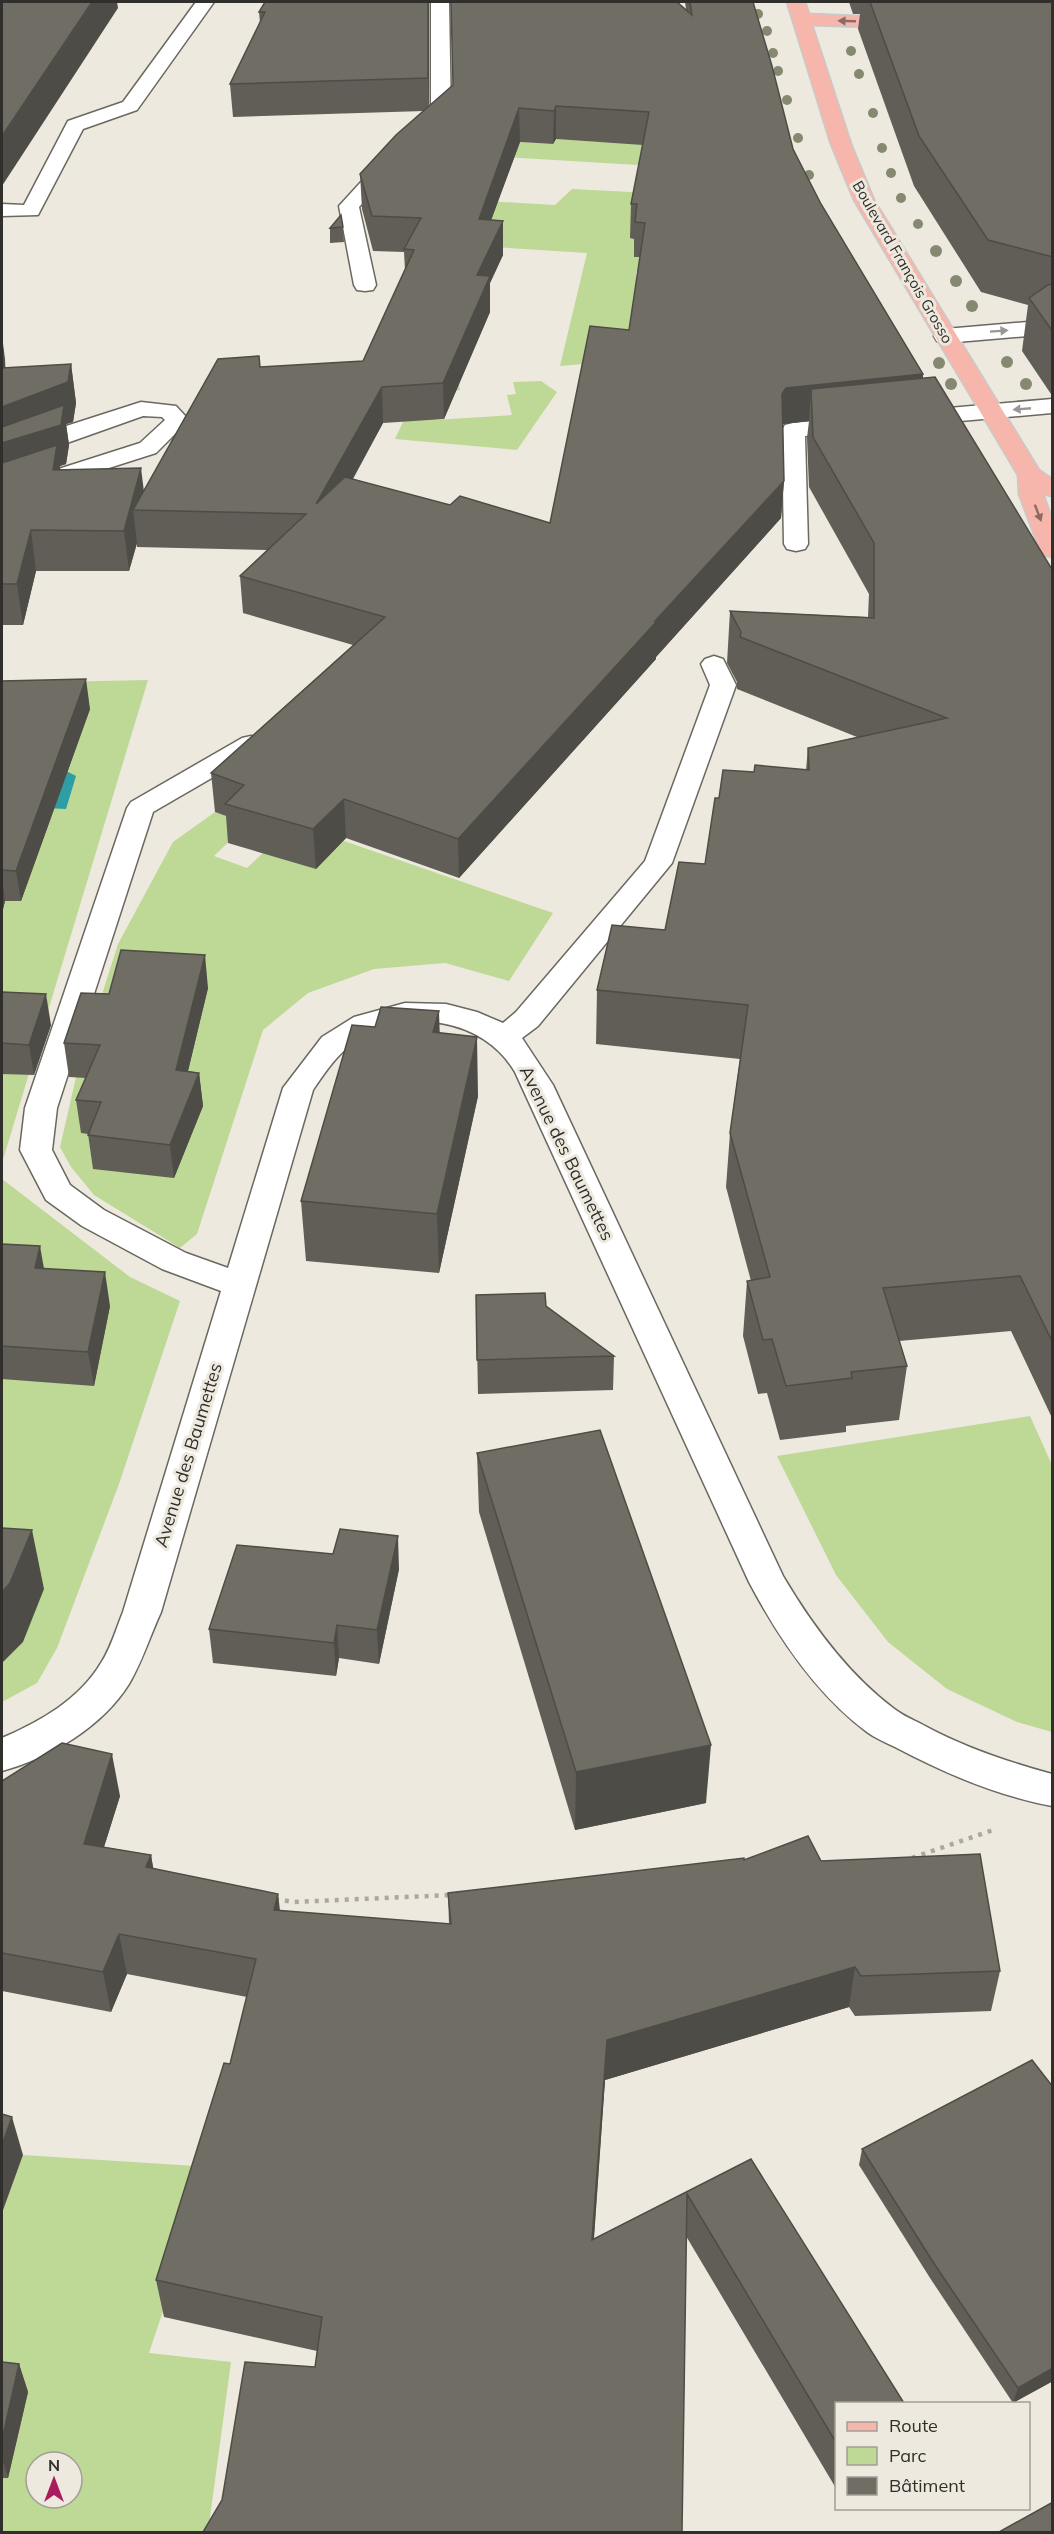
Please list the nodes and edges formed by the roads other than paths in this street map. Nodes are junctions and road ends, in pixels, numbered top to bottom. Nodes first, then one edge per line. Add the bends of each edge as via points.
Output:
1 (205, 2) edge
2 (440, 2) edge
3 (799, 10) edge
4 (917, 24) edge
5 (2, 210) edge
6 (365, 285) dead end
7 (1053, 327) edge
8 (945, 336) junction
9 (1053, 406) edge
10 (992, 412) junction
11 (897, 420) edge
12 (874, 422) edge
13 (2, 459) edge
14 (1030, 475) junction
15 (1053, 489) edge
16 (2, 495) edge
17 (795, 544) dead end
18 (1053, 550) edge
19 (714, 664) dead end
20 (251, 744) edge
21 (504, 1038) junction
22 (238, 1285) junction
23 (2, 1755) edge
24 (1053, 1790) edge

1 - 5 street via 130,106 75,125 31,211
2 - 6 street via 441,118 349,206
4 -> 3 main road
3 - 8 main road, Boulevard François Grosso via 852,174
8 -> 7 street
8 - 10 main road, Boulevard François Grosso
9 -> 10 street
10 - 11 street
10 - 14 main road, Boulevard François Grosso
12 - 17 street via 793,429
13 - 16 street via 141,409 168,411 178,420 148,448
14 - 15 main road, Boulevard François Grosso
14 -> 18 main road, Boulevard François Grosso via 1031,494
19 - 21 street via 723,685 658,863 527,1019
20 - 22 street via 141,808 42,1108 36,1150 57,1192 93,1218 174,1261
21 - 22 street, Avenue des Baumettes via 475,1021 442,1013 409,1013 374,1020 345,1034 321,1056 298,1088
21 - 24 street, Avenue des Baumettes via 538,1085 767,1582 795,1629 829,1673 877,1718 937,1752 1010,1780
22 - 23 street, Avenue des Baumettes via 142,1612 115,1673 85,1709 38,1741

